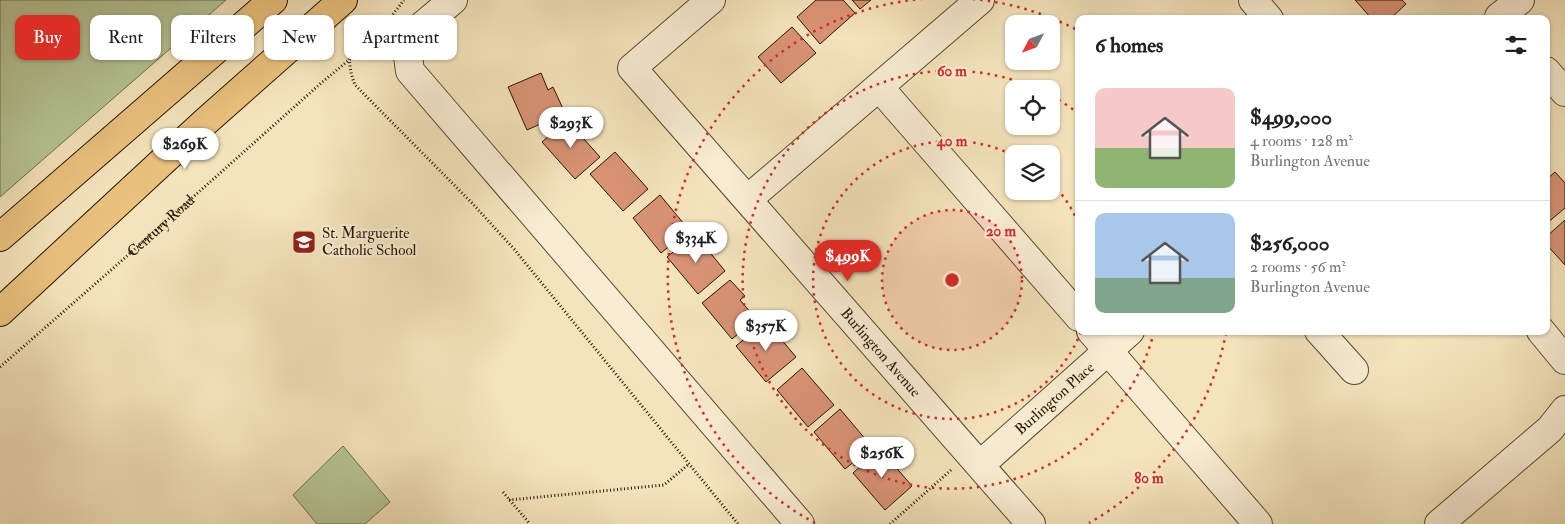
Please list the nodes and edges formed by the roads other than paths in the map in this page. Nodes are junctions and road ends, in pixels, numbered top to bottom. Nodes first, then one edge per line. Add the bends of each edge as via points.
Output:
1 (273, 0) edge
2 (452, 0) edge
3 (710, 0) edge
4 (980, 0) edge
5 (1253, 0) edge
6 (1520, 0) edge
7 (348, 12) edge
8 (1495, 12) edge
9 (1266, 15) edge
10 (1550, 75) edge
11 (879, 87) junction
12 (1565, 92) edge
13 (748, 199) junction
14 (0, 237) edge
15 (0, 312) edge
16 (1075, 312) edge
17 (1118, 335) edge
18 (1323, 335) edge
19 (1544, 335) edge
20 (1100, 341) edge
21 (1565, 360) edge
22 (1354, 370) dead end
23 (1565, 410) edge
24 (975, 459) junction
25 (800, 524) edge
26 (1031, 524) edge
27 (1258, 524) edge
28 (1439, 524) edge

1 - 14 main road
2 - 25 street via 415,32 407,49 410,71
3 - 13 street, Burlington Avenue via 632,68
4 - 11 street
5 - 9 street
6 - 8 street
7 - 15 main road via 204,123
10 - 12 street
11 - 13 street
11 - 16 street
13 - 24 street, Burlington Avenue
17 - 20 street, Burlington Place
18 - 22 street
19 - 21 street
20 - 24 street, Burlington Place
20 - 27 street
23 - 28 street via 1550,429
24 - 26 street, Burlington Avenue

